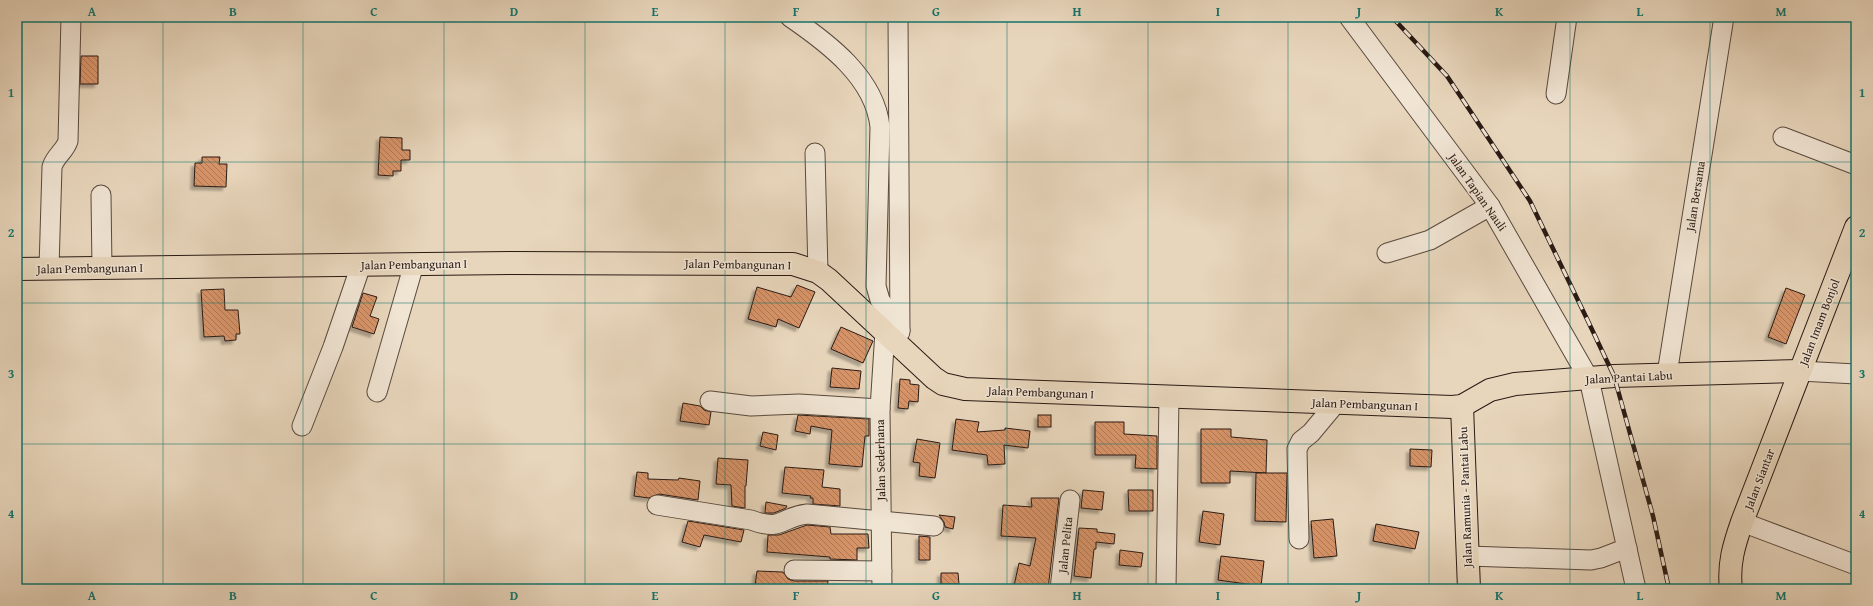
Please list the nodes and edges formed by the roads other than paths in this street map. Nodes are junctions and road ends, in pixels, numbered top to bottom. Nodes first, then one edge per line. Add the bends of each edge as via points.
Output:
1 (71, 17) edge
2 (790, 17) edge
3 (898, 17) edge
4 (1349, 17) edge
5 (1567, 17) edge
6 (1724, 17) edge
7 (1556, 94) dead end
8 (1783, 137) dead end
9 (815, 153) dead end
10 (1856, 165) edge
11 (101, 195) dead end
12 (1490, 206) junction
13 (1856, 227) edge
14 (1387, 254) dead end
15 (414, 264) junction
16 (361, 265) junction
17 (49, 268) junction
18 (102, 268) junction
19 (17, 269) edge
20 (818, 272) junction
21 (895, 336) junction
22 (1800, 371) junction
23 (1667, 374) junction
24 (1856, 374) edge
25 (1590, 378) junction
26 (377, 392) dead end
27 (1169, 397) junction
28 (710, 401) dead end
29 (1336, 402) junction
30 (1462, 406) junction
31 (880, 409) junction
32 (302, 426) dead end
33 (1070, 500) dead end
34 (657, 505) dead end
35 (881, 521) junction
36 (1742, 522) junction
37 (934, 526) dead end
38 (1299, 538) dead end
39 (1627, 548) junction
40 (1468, 556) junction
41 (1856, 565) edge
42 (794, 570) dead end
43 (882, 580) edge
44 (1060, 589) edge
45 (1166, 589) edge
46 (1469, 589) edge
47 (1636, 589) edge
48 (1731, 589) edge

1 - 17 street via 68,141 52,167
2 - 21 street via 824,40 842,59 866,89 877,109 880,127 876,286
3 - 21 street, Jalan Sederhana
4 - 12 street, Jalan Tapian Nauli
5 - 7 street
6 - 23 street, Jalan Bersama
8 - 10 street
9 - 20 street
11 - 18 street
12 - 14 street via 1430,240
12 - 25 street, Jalan Tapian Nauli
13 - 22 main road, Jalan Imam Bonjol
15 - 16 main road, Jalan Pembangunan I
15 - 20 main road, Jalan Pembangunan I via 773,262 793,264
15 - 26 street
16 - 18 main road, Jalan Pembangunan I
16 - 32 street via 333,348
17 - 18 main road, Jalan Pembangunan I
17 - 19 main road, Jalan Pembangunan I
20 - 21 main road, Jalan Pembangunan I
21 - 27 main road, Jalan Pembangunan I via 942,384 965,389
21 - 31 street, Jalan Sederhana
22 - 23 main road, Jalan Pantai Labu
22 - 24 street
22 - 36 main road, Jalan Siantar
23 - 25 main road, Jalan Pantai Labu
25 - 30 main road, Jalan Pantai Labu via 1503,386 1490,390
25 - 39 street, Jalan Tapian Nauli
27 - 29 main road, Jalan Pembangunan I
27 - 45 street
28 - 31 street via 751,406 799,404
29 - 30 main road, Jalan Pembangunan I
29 - 38 street via 1311,433 1301,441 1297,449
30 - 40 main road, Jalan Ramunia - Pantai Labu
31 - 35 street, Jalan Sederhana
33 - 44 street, Jalan Pelita
34 - 35 street via 775,526 807,514
35 - 37 street
35 - 43 street, Jalan Sederhana
36 - 41 street
36 - 48 main road, Jalan Siantar via 1732,551 1729,570
39 - 40 street via 1591,560
39 - 47 street, Jalan Tapian Nauli
40 - 46 main road, Jalan Ramunia - Pantai Labu
42 - 43 street

